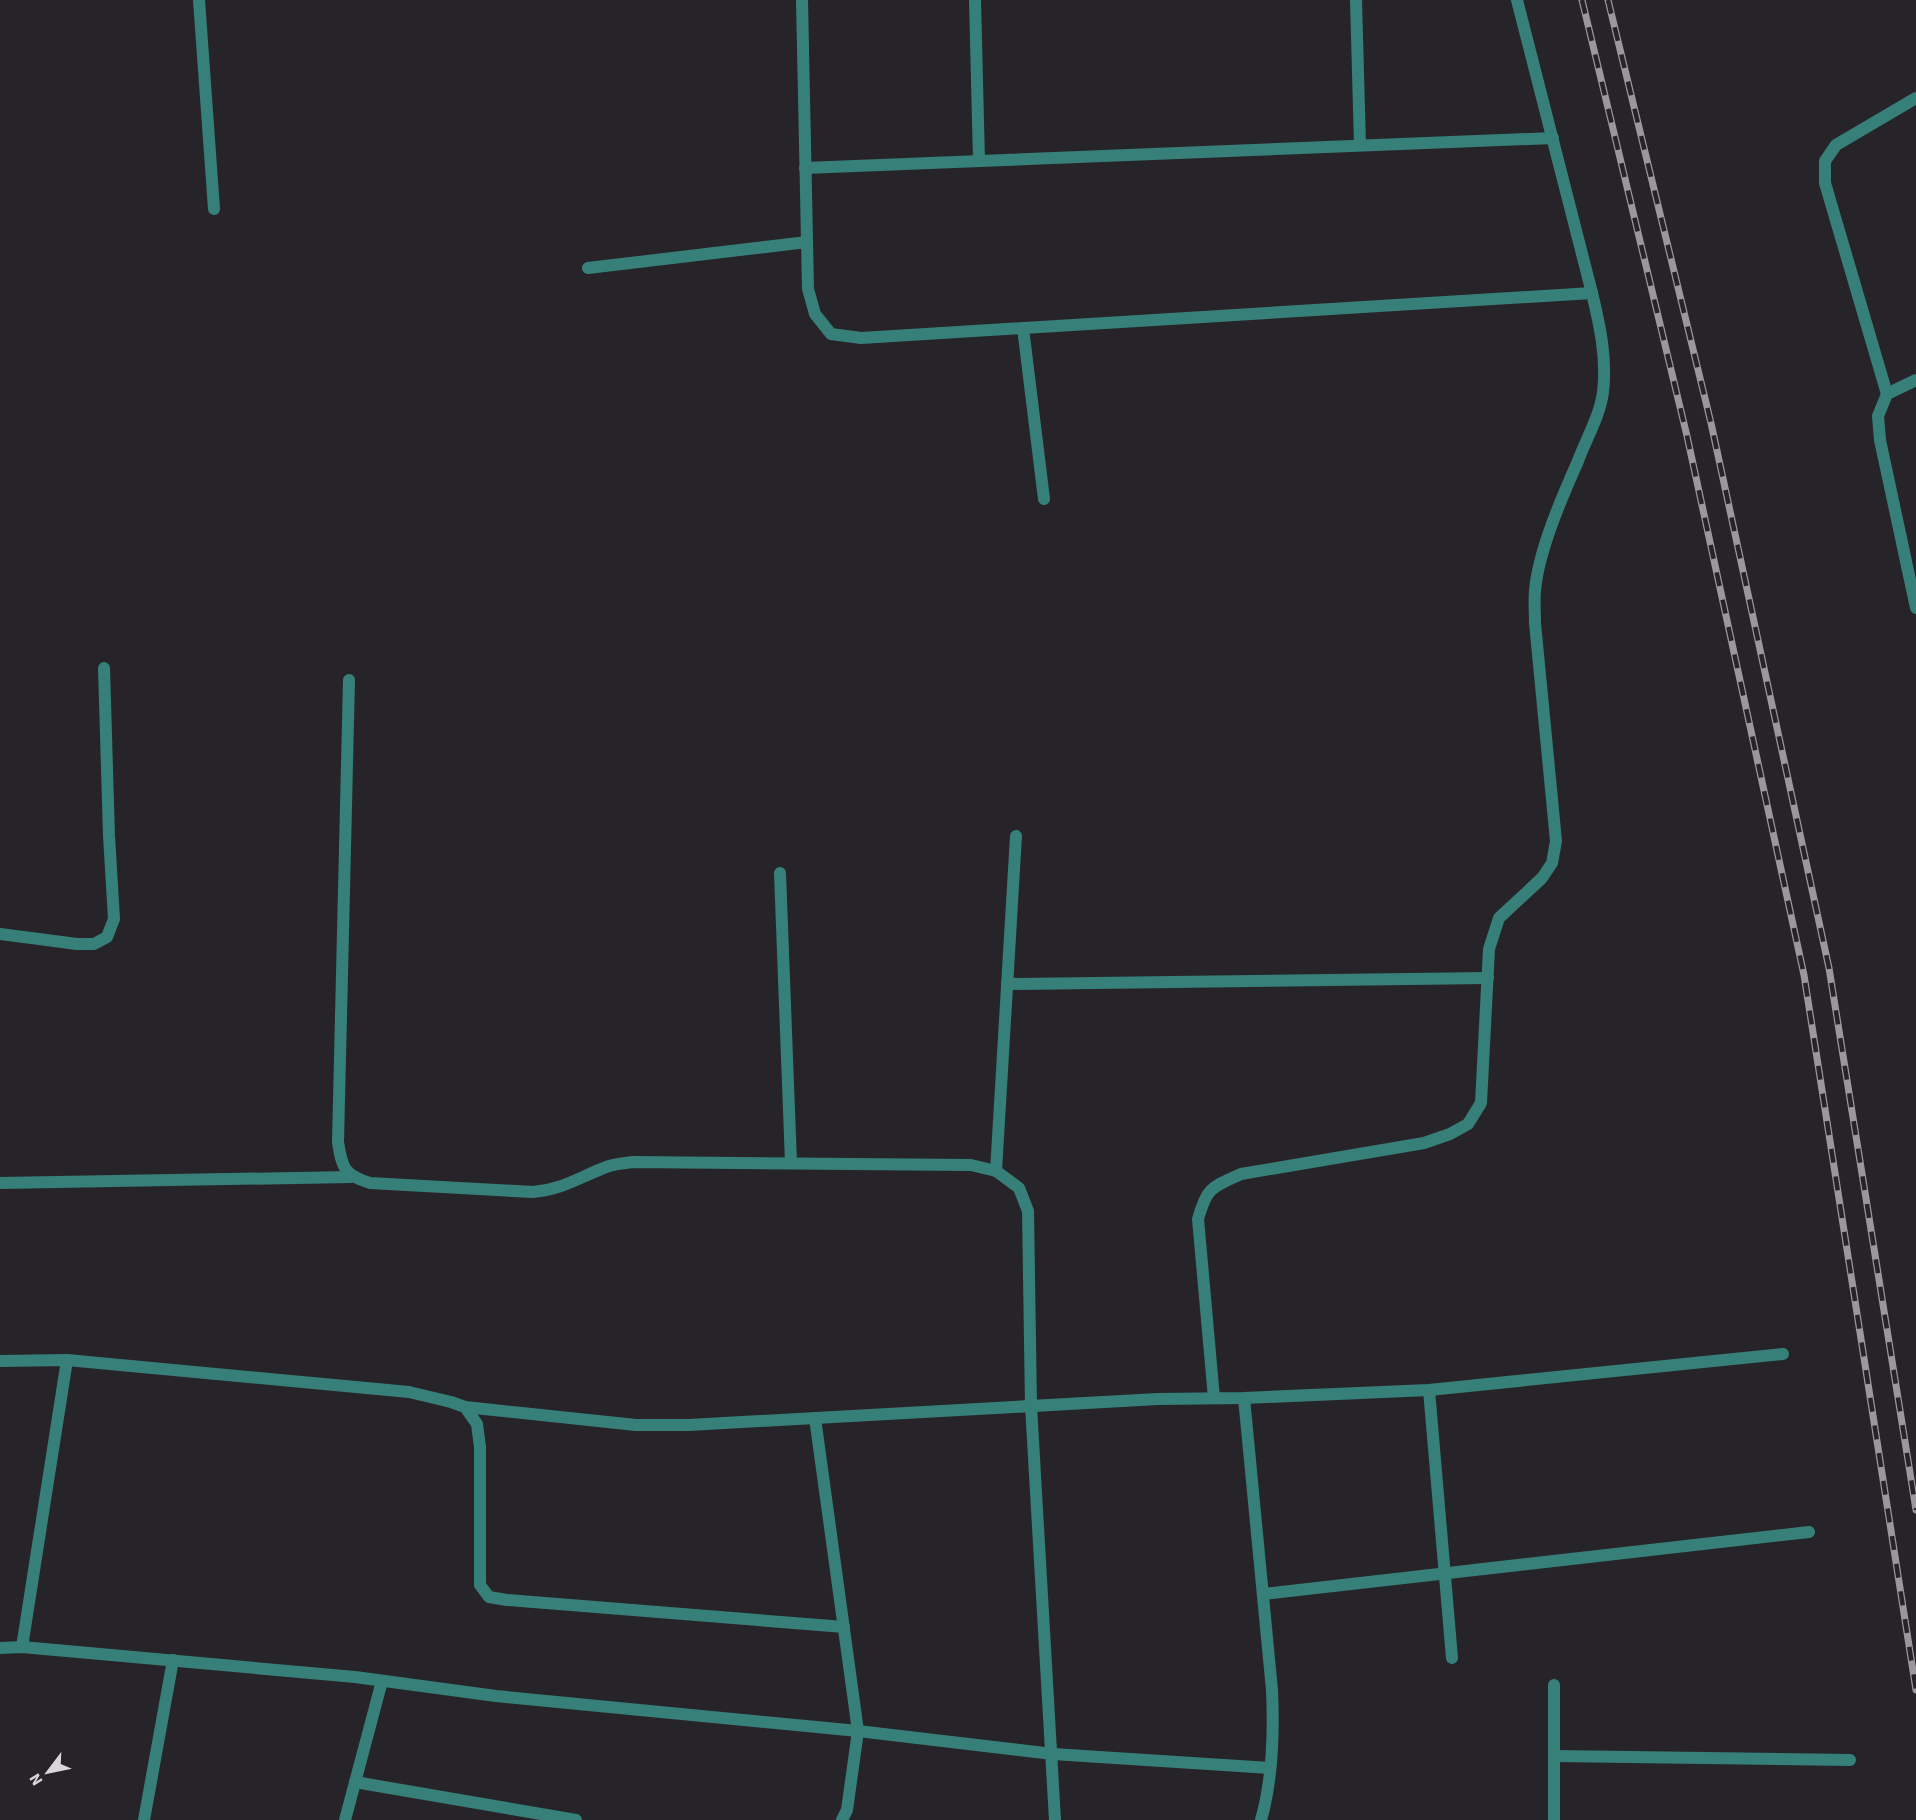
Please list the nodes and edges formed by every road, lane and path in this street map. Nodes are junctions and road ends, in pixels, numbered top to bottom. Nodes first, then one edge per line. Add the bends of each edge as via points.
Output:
1 (199, 0) edge
2 (802, 0) edge
3 (975, 0) edge
4 (1356, 0) edge
5 (1517, 0) edge
6 (1916, 98) edge
7 (1553, 138) junction
8 (1360, 145) junction
9 (980, 161) junction
10 (806, 168) junction
11 (214, 209) dead end
12 (807, 242) junction
13 (588, 268) dead end
14 (1592, 293) junction
15 (1023, 328) junction
16 (1916, 380) edge
17 (1887, 394) junction
18 (1044, 499) dead end
19 (1916, 608) edge
20 (104, 668) dead end
21 (349, 680) dead end
22 (1016, 836) dead end
23 (780, 873) dead end
24 (0, 934) edge
25 (1488, 978) junction
26 (1007, 984) junction
27 (791, 1163) junction
28 (996, 1171) junction
29 (351, 1177) junction
30 (0, 1183) edge
31 (1783, 1354) dead end
32 (67, 1360) junction
33 (0, 1361) edge
34 (1429, 1390) junction
35 (1214, 1398) junction
36 (1244, 1398) junction
37 (1030, 1406) junction
38 (465, 1407) junction
39 (814, 1418) junction
40 (1809, 1532) dead end
41 (1445, 1574) junction
42 (1263, 1594) junction
43 (844, 1627) junction
44 (22, 1647) junction
45 (0, 1648) edge
46 (1452, 1658) dead end
47 (173, 1660) junction
48 (382, 1681) junction
49 (1554, 1685) dead end
50 (858, 1731) junction
51 (1053, 1754) junction
52 (1554, 1756) junction
53 (1850, 1760) dead end
54 (1270, 1768) junction
55 (355, 1782) junction
56 (144, 1820) edge
57 (345, 1820) edge
58 (576, 1820) edge
59 (842, 1820) edge
60 (1055, 1820) edge
61 (1261, 1820) edge
62 (1554, 1820) edge

1 - 11 street
2 - 10 street
3 - 9 street
4 - 8 street
5 - 7 street
6 - 17 street via 1836,145 1825,161 1825,183
7 - 8 street
7 - 14 street
8 - 9 street
9 - 10 street
10 - 12 street
12 - 13 street
12 - 15 street via 808,289 815,314 831,334 861,338
14 - 15 street
14 - 25 street via 1602,336 1603,395 1558,507 1535,590 1556,841 1552,863 1542,878 1499,918 1490,949
15 - 18 street
16 - 17 street
17 - 19 street via 1878,416 1881,440
20 - 24 street via 114,919 111,928 107,937 94,944
21 - 29 street via 338,1142 341,1163
22 - 26 street
23 - 27 street
25 - 26 street
25 - 35 street via 1481,1103 1468,1124 1424,1143 1241,1174 1216,1185 1204,1198 1198,1219
26 - 28 street
27 - 28 street via 971,1165
27 - 29 street via 633,1162 610,1166 571,1184 533,1192 370,1183
28 - 37 street via 1019,1188 1028,1211
29 - 30 street
31 - 34 street
32 - 33 street
32 - 38 street via 409,1392
32 - 44 street
34 - 36 street
34 - 41 street
35 - 36 street
35 - 37 street
36 - 42 street
37 - 39 street
37 - 51 street
38 - 39 street via 636,1425
38 - 43 street via 477,1424 480,1447 480,1585 489,1597
39 - 43 street
40 - 41 street
41 - 42 street
41 - 46 street
42 - 54 street via 1274,1731
43 - 50 street
44 - 45 street
44 - 47 street
47 - 48 street
47 - 56 street
48 - 50 street via 496,1696
48 - 55 street
49 - 52 street
50 - 51 street
50 - 59 street via 847,1810
51 - 54 street
51 - 60 street
52 - 53 street
52 - 62 street
54 - 61 street
55 - 57 street
55 - 58 street

